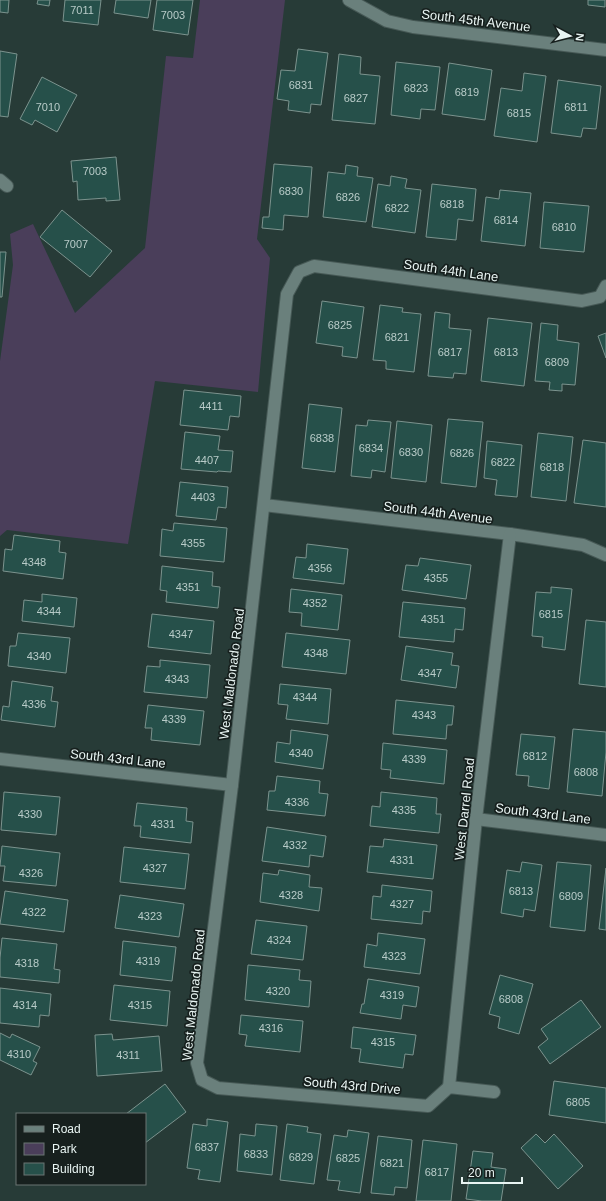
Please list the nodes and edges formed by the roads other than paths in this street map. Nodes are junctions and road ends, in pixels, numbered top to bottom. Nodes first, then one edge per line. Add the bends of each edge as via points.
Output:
1 (349, 0) edge
2 (606, 50) edge
3 (299, 272) joint
4 (606, 286) edge
5 (264, 505) junction
6 (510, 534) junction
7 (606, 556) edge
8 (0, 759) edge
9 (232, 785) junction
10 (476, 819) junction
11 (606, 835) edge
12 (202, 1080) joint
13 (449, 1087) junction
14 (494, 1092) dead end

1 - 2 street, South 45th Avenue via 387,21 406,25
3 - 4 street, South 44th Lane via 314,266 582,301 600,297
3 - 5 street, West Maldonado Road via 287,294
5 - 6 street, South 44th Avenue
5 - 9 street, West Maldonado Road
6 - 7 street, South 44th Avenue via 583,545
6 - 10 street, West Darrel Road
8 - 9 street, South 43rd Lane
9 - 12 street, West Maldonado Road via 197,1063
10 - 11 street, South 43rd Lane
10 - 13 street, West Darrel Road
12 - 13 street, South 43rd Drive via 218,1088 428,1106
13 - 14 street

